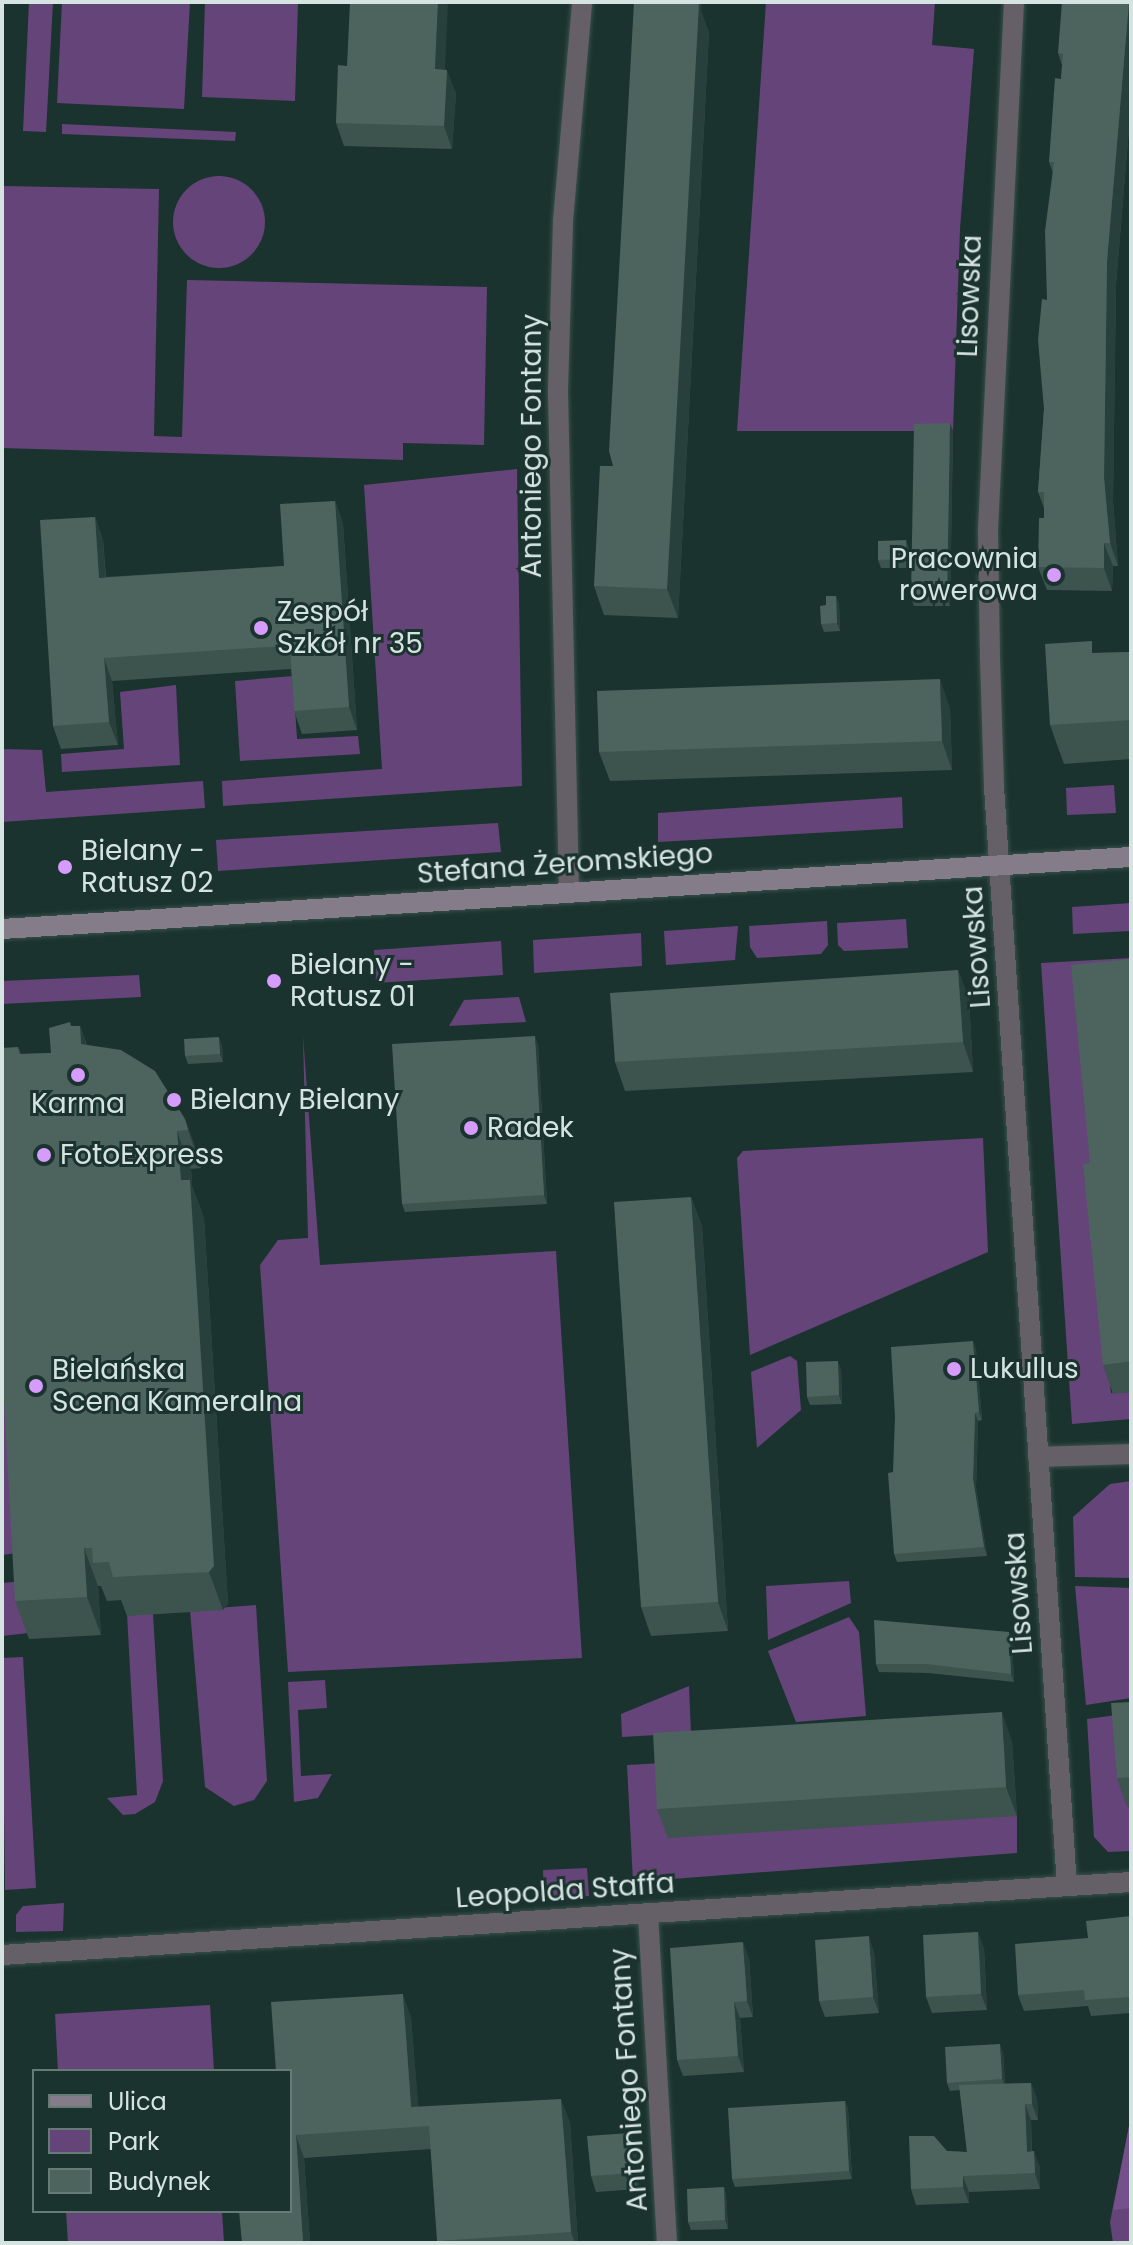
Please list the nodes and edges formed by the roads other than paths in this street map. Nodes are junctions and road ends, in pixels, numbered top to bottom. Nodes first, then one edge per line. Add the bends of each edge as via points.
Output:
1 (582, 2) edge
2 (1014, 2) edge
3 (1131, 857) edge
4 (1000, 866) junction
5 (569, 891) junction
6 (2, 929) edge
7 (1131, 1454) edge
8 (1038, 1457) junction
9 (1131, 1882) edge
10 (1067, 1886) junction
11 (648, 1914) junction
12 (2, 1955) edge
13 (667, 2243) edge

1 - 5 street, Antoniego Fontany via 563,221 558,390
2 - 4 street, Lisowska via 988,530
3 - 4 main road, Stefana Żeromskiego
4 - 5 main road, Stefana Żeromskiego
4 - 8 street, Lisowska
5 - 6 main road, Stefana Żeromskiego
7 - 8 street
8 - 10 street, Lisowska
9 - 10 street, Leopolda Staffa
10 - 11 street, Leopolda Staffa
11 - 12 street, Leopolda Staffa
11 - 13 street, Antoniego Fontany

